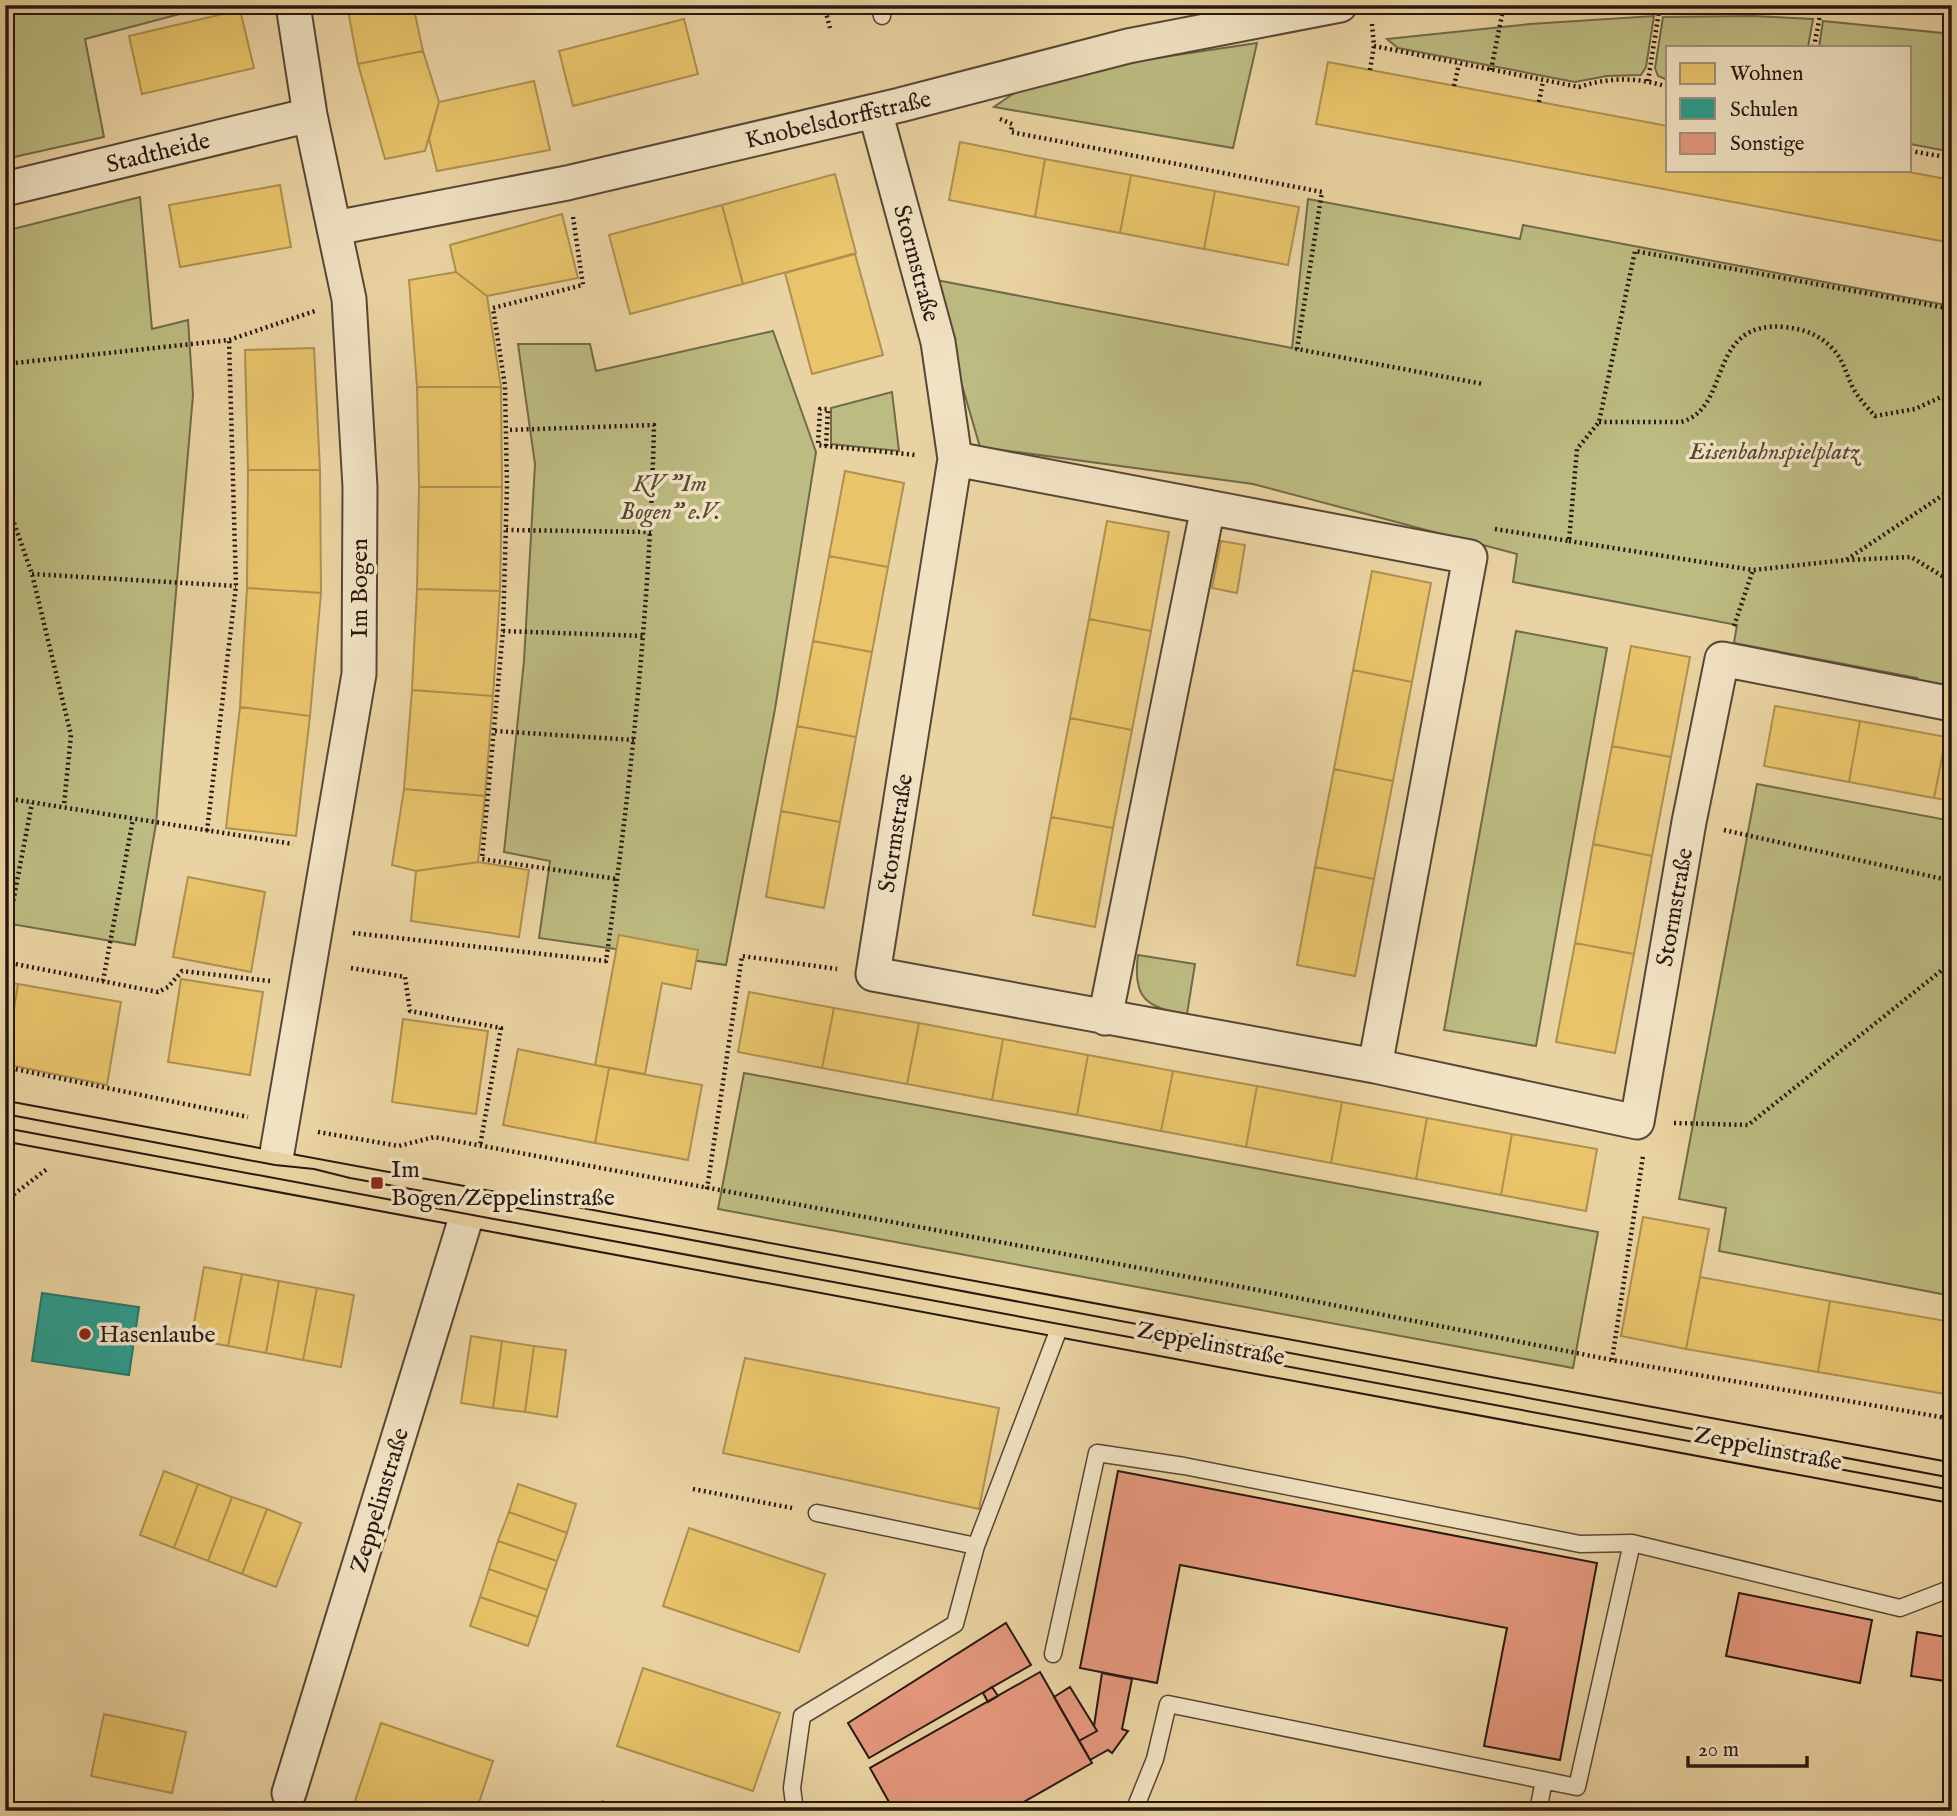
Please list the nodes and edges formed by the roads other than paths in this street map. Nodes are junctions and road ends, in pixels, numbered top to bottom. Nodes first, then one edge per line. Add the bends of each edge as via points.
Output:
1 (293, 5) edge
2 (1340, 5) edge
3 (876, 111) junction
4 (310, 115) junction
5 (5, 190) edge
6 (335, 228) junction
7 (955, 459) junction
8 (1208, 507) junction
9 (1952, 704) edge
10 (1105, 1018) junction
11 (1375, 1066) junction
12 (5, 1121) edge
13 (274, 1170) junction
14 (469, 1208) junction
15 (1064, 1315) junction
16 (1952, 1483) edge
17 (817, 1513) road end
18 (1632, 1543) junction
19 (976, 1546) junction
20 (1952, 1588) edge
21 (1052, 1654) dead end
22 (1544, 1780) junction
23 (289, 1793) dead end
24 (795, 1811) edge
25 (1134, 1811) edge
26 (1538, 1811) edge

1 - 4 street, Im Bogen
2 - 3 street, Knobelsdorffstraße via 1128,46
3 - 6 street, Knobelsdorffstraße via 567,183
3 - 7 street, Stormstraße via 938,342
4 - 5 street, Stadtheide
4 - 6 street, Im Bogen
6 - 13 street, Im Bogen via 349,299 360,487 359,674
7 - 8 street
7 - 10 street, Stormstraße via 873,974
8 - 10 street
8 - 11 street via 1470,557
9 - 11 street, Stormstraße via 1722,659 1637,1122
10 - 11 street
12 - 13 main road, Zeppelinstraße
13 - 14 main road, Zeppelinstraße
14 - 15 main road, Zeppelinstraße
14 - 23 street, Zeppelinstraße
15 - 16 main road, Zeppelinstraße
15 - 19 lane
17 - 19 lane
18 - 20 lane via 1900,1608
18 - 21 lane via 1580,1544 1097,1453
18 - 22 lane via 1577,1787
19 - 24 lane via 955,1625 802,1716 792,1788
22 - 25 lane via 1168,1704 1155,1759
22 - 26 lane

